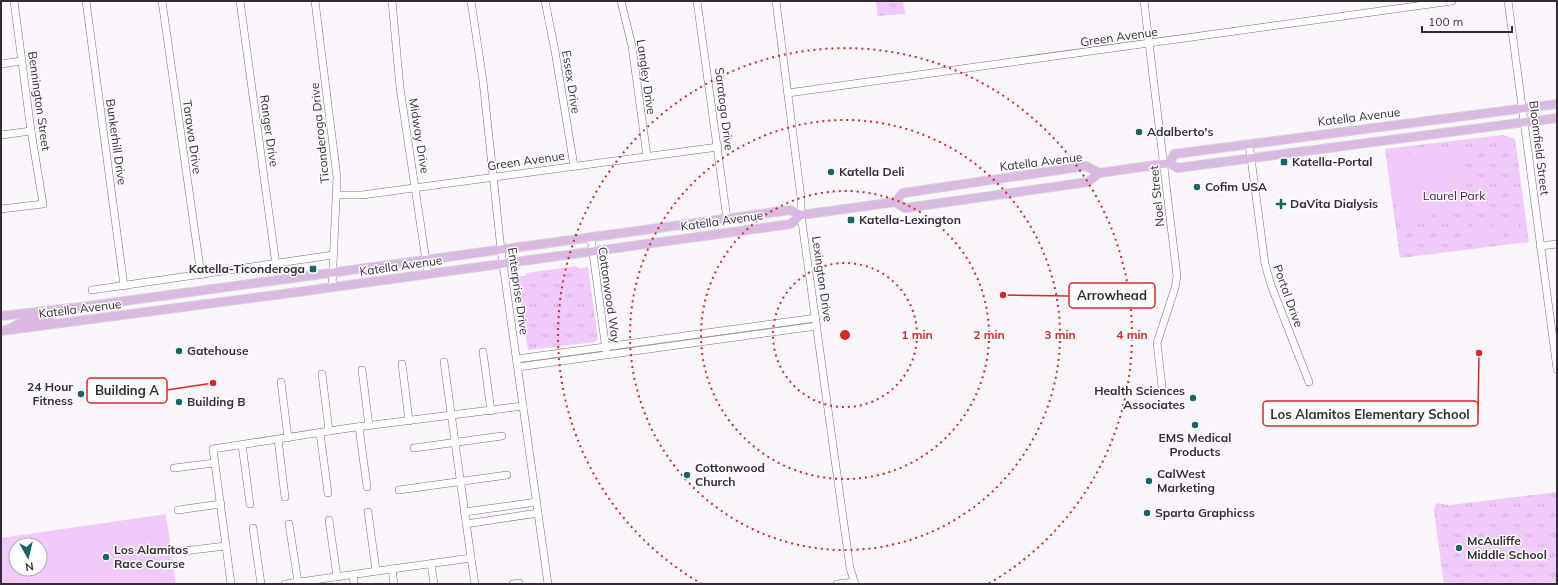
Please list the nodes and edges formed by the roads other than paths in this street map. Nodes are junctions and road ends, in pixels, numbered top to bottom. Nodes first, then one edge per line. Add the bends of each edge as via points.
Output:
1 (14, 1) edge
2 (86, 1) edge
3 (162, 1) edge
4 (240, 1) edge
5 (315, 1) edge
6 (392, 1) edge
7 (471, 1) edge
8 (545, 1) edge
9 (621, 1) edge
10 (698, 1) edge
11 (776, 1) edge
12 (1144, 1) edge
13 (1452, 1) edge
14 (1508, 1) edge
15 (1149, 44) junction
16 (21, 61) junction
17 (1, 64) edge
18 (788, 93) junction
19 (1557, 104) edge
20 (1522, 108) junction
21 (1557, 118) edge
22 (1524, 123) junction
23 (31, 131) junction
24 (1, 135) edge
25 (1249, 143) junction
26 (718, 146) junction
27 (646, 156) junction
28 (1251, 158) junction
29 (1168, 163) junction
30 (574, 166) junction
31 (1099, 173) junction
32 (493, 177) junction
33 (416, 188) junction
34 (337, 196) junction
35 (895, 202) junction
36 (1, 209) edge
37 (801, 215) junction
38 (727, 220) junction
39 (591, 238) junction
40 (1557, 244) edge
41 (1540, 246) junction
42 (501, 250) junction
43 (592, 251) junction
44 (333, 255) junction
45 (426, 260) junction
46 (503, 264) junction
47 (276, 265) junction
48 (332, 273) junction
49 (428, 274) junction
50 (201, 275) junction
51 (124, 286) junction
52 (332, 288) junction
53 (92, 290) dead end
54 (56, 310) junction
55 (1, 316) edge
56 (817, 322) junction
57 (3, 331) edge
58 (606, 351) junction
59 (483, 352) dead end
60 (517, 359) junction
61 (444, 362) dead end
62 (402, 364) dead end
63 (518, 367) junction
64 (1557, 369) edge
65 (362, 370) dead end
66 (322, 374) dead end
67 (281, 382) dead end
68 (1309, 382) dead end
69 (1162, 386) dead end
70 (523, 406) junction
71 (491, 410) junction
72 (451, 416) junction
73 (409, 421) junction
74 (369, 426) junction
75 (359, 427) junction
76 (329, 431) junction
77 (320, 433) junction
78 (502, 436) dead end
79 (288, 438) junction
80 (278, 439) junction
81 (455, 443) junction
82 (242, 445) junction
83 (414, 448) dead end
84 (215, 463) junction
85 (174, 468) dead end
86 (507, 475) dead end
87 (460, 481) junction
88 (367, 487) dead end
89 (399, 490) dead end
90 (328, 493) dead end
91 (285, 497) dead end
92 (537, 502) junction
93 (220, 504) junction
94 (250, 504) dead end
95 (178, 510) dead end
96 (368, 512) dead end
97 (464, 512) junction
98 (538, 513) junction
99 (329, 520) dead end
100 (289, 524) dead end
101 (466, 524) junction
102 (253, 528) dead end
103 (226, 546) junction
104 (182, 551) dead end
105 (471, 558) junction
106 (431, 564) junction
107 (392, 569) junction
108 (376, 572) junction
109 (353, 575) junction
110 (337, 577) junction
111 (298, 582) junction
112 (315, 582) edge
113 (855, 583) edge
114 (231, 584) edge
115 (261, 584) edge
116 (285, 584) edge
117 (354, 584) edge
118 (394, 584) edge
119 (434, 584) edge
120 (475, 584) edge
121 (548, 584) edge
122 (836, 584) edge

1 - 16 street, Bennington Street
2 - 51 street, Bunkerhill Drive
3 - 50 street, Tarawa Drive
4 - 47 street, Ranger Drive
5 - 34 street, Ticonderoga Drive via 338,177
6 - 33 street, Midway Drive via 400,88
7 - 32 street, Enterprise Drive
8 - 30 street, Essex Drive
9 - 27 street, Langley Drive via 632,46
10 - 26 street, Saratoga Drive
11 - 18 street, Lexington Drive
12 - 15 street, Noel Street
13 - 15 street, Green Avenue
14 - 20 street, Bloomfield Street
15 - 18 street, Green Avenue
15 - 29 street, Noel Street
16 - 17 street
16 - 23 street, Bennington Street
18 - 37 street, Lexington Drive
19 - 20 main road, Katella Avenue
20 - 22 street, Bloomfield Street
20 - 25 main road, Katella Avenue
21 - 22 main road, Katella Avenue
22 - 28 main road, Katella Avenue
22 - 41 street, Bloomfield Street
23 - 24 street
23 - 36 street, Bennington Street via 43,204
25 - 28 street, Portal Drive
25 - 29 main road, Katella Avenue via 1174,154
26 - 27 street, Green Avenue
26 - 38 street, Saratoga Drive
27 - 30 street, Green Avenue
28 - 29 main road, Katella Avenue via 1177,168
28 - 68 street, Portal Drive via 1265,264
29 - 31 main road, Katella Avenue
29 - 69 street, Noel Street via 1166,193 1177,276 1157,343
30 - 32 street, Green Avenue
31 - 35 main road, Katella Avenue via 1088,182 941,203 905,208
31 - 35 main road, Katella Avenue via 1086,166 903,193
32 - 33 street, Green Avenue
32 - 42 street, Enterprise Drive
33 - 34 street, Green Avenue
33 - 45 street, Midway Drive
34 - 44 street, Ticonderoga Drive
35 - 37 main road, Katella Avenue
37 - 38 main road, Katella Avenue via 790,210
37 - 43 main road, Katella Avenue via 791,224
37 - 56 street, Lexington Drive
38 - 39 main road, Katella Avenue
39 - 42 main road, Katella Avenue
39 - 43 street, Cottonwood Way
40 - 41 street
41 - 64 street, Bloomfield Street
42 - 45 main road, Katella Avenue
42 - 46 street, Enterprise Drive
43 - 46 main road, Katella Avenue
43 - 58 street, Cottonwood Way
44 - 47 street
44 - 48 street, Ticonderoga Drive
45 - 48 main road, Katella Avenue
45 - 49 street, Midway Drive
46 - 49 main road, Katella Avenue
46 - 60 street, Enterprise Drive
47 - 50 street
48 - 52 street, Ticonderoga Drive
48 - 54 main road, Katella Avenue
49 - 52 main road, Katella Avenue
50 - 51 street
51 - 53 street
52 - 57 main road, Katella Avenue
54 - 55 main road, Katella Avenue
54 - 57 main road via 48,318 24,321
56 - 58 street
56 - 113 street, Lexington Drive via 850,568
58 - 60 street
58 - 63 street
59 - 71 street
60 - 63 street, Enterprise Drive
61 - 72 street
62 - 73 street
63 - 70 street, Enterprise Drive
65 - 74 street
66 - 76 street
67 - 79 street
70 - 71 street
70 - 92 street, Enterprise Drive
71 - 72 street
72 - 73 street
72 - 81 street
73 - 74 street
74 - 75 street
75 - 76 street
75 - 88 street
76 - 77 street
77 - 79 street
77 - 90 street
78 - 81 street
79 - 80 street
80 - 82 street
80 - 91 street
81 - 83 street
81 - 87 street
82 - 84 street via 213,449
82 - 94 street
84 - 85 street
84 - 93 street
86 - 87 street
87 - 89 street
87 - 97 street
92 - 97 street
92 - 98 street, Enterprise Drive
93 - 95 street
93 - 103 street
96 - 108 street
97 - 101 street
98 - 101 street
98 - 121 street, Enterprise Drive
99 - 110 street
100 - 111 street
101 - 105 street
102 - 115 street
103 - 104 street
103 - 114 street
105 - 106 street
105 - 120 street
106 - 107 street
106 - 119 street
107 - 108 street
107 - 118 street
108 - 109 street
109 - 110 street
109 - 117 street
110 - 112 street
111 - 112 street
111 - 116 street
113 - 122 street

